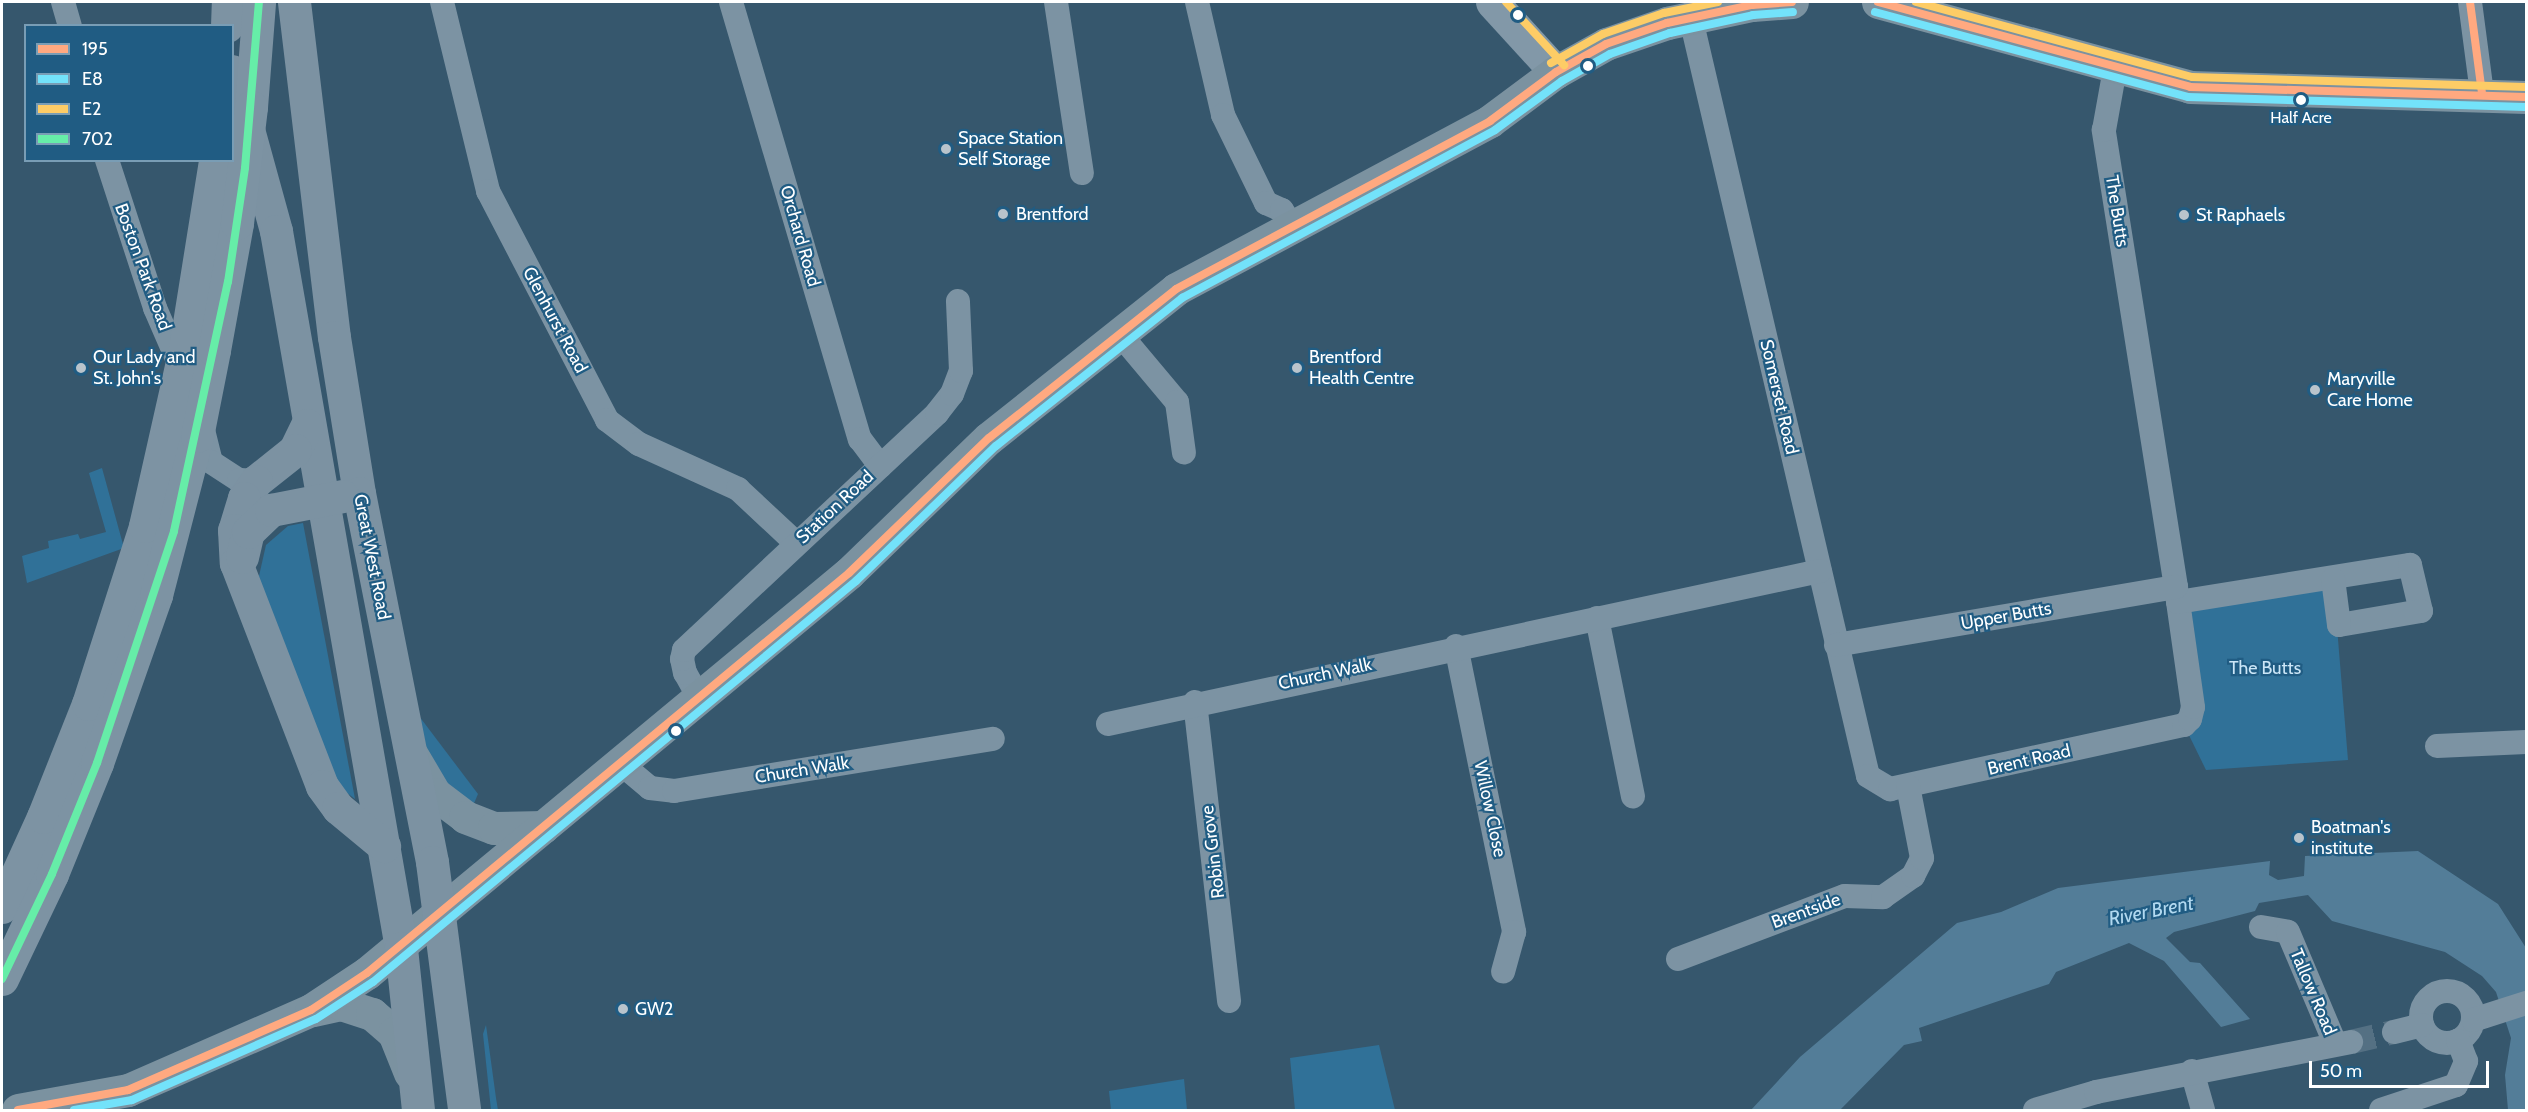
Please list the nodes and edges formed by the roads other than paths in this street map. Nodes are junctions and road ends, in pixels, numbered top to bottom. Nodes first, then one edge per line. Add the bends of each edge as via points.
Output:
1 (63, 2) edge
2 (215, 2) edge
3 (228, 2) edge
4 (259, 2) edge
5 (294, 2) edge
6 (442, 2) edge
7 (731, 2) edge
8 (1056, 2) edge
9 (1197, 2) edge
10 (1492, 2) edge
11 (1792, 2) edge
12 (1878, 2) edge
13 (2470, 2) edge
14 (1691, 19) junction
15 (69, 24) edge
16 (220, 24) edge
17 (227, 24) edge
18 (2115, 69) junction
19 (1556, 72) junction
20 (234, 78) edge
21 (2482, 93) junction
22 (2526, 97) edge
23 (108, 162) edge
24 (215, 162) edge
25 (1082, 173) dead end
26 (1292, 227) junction
27 (958, 301) dead end
28 (1119, 333) junction
29 (307, 424) junction
30 (1184, 453) dead end
31 (880, 466) junction
32 (256, 481) junction
33 (359, 493) junction
34 (320, 500) junction
35 (796, 543) junction
36 (1820, 571) junction
37 (2333, 579) dead end
38 (244, 586) junction
39 (2177, 594) junction
40 (1597, 618) junction
41 (1836, 645) junction
42 (1456, 646) junction
43 (698, 696) junction
44 (1195, 702) junction
45 (2190, 719) joint
46 (1108, 724) dead end
47 (993, 739) dead end
48 (2526, 742) edge
49 (2437, 746) dead end
50 (410, 751) junction
51 (619, 762) junction
52 (1868, 776) joint
53 (1908, 786) junction
54 (1633, 796) dead end
55 (543, 827) junction
56 (384, 846) junction
57 (2, 907) edge
58 (439, 916) junction
59 (2261, 927) dead end
60 (401, 948) junction
61 (1678, 959) dead end
62 (1503, 972) dead end
63 (2, 979) edge
64 (1229, 1001) dead end
65 (2526, 1003) edge
66 (311, 1010) junction
67 (2483, 1017) junction
68 (2422, 1026) junction
69 (2394, 1032) tunnel mouth
70 (2458, 1040) junction
71 (2192, 1071) junction
72 (417, 1098) edge
73 (18, 1110) edge
74 (464, 1110) edge
75 (2035, 1110) edge
76 (2203, 1110) edge
77 (2381, 1110) edge

1 - 15 street
2 - 16 highway
3 - 17 highway
4 - 63 highway, bridge via 245,168 228,282 174,531 97,763 52,873
5 - 33 highway, Great West Road via 312,177
6 - 35 street, Glenhurst Road via 488,191 607,420 639,444 738,489
7 - 31 street, Orchard Road via 860,439
8 - 25 street
9 - 26 street via 1223,115 1266,203 1282,210
10 - 19 main road
11 - 14 main road via 1752,5
12 - 18 main road
13 - 21 street
14 - 19 main road via 1666,23 1606,44
14 - 36 street, Somerset Road
18 - 21 main road via 2190,87
18 - 39 street, The Butts via 2104,130
19 - 26 main road via 1490,121
20 - 29 highway via 276,231
21 - 22 main road
23 - 32 street, Boston Park Road via 155,309 197,408 211,462 239,480
24 - 57 highway, bridge via 185,348 145,526 88,704
26 - 28 main road via 1176,289
27 - 31 street, Station Road via 961,371 952,394 938,413
28 - 30 street via 1177,402
28 - 43 main road via 989,438 849,573
29 - 32 highway via 294,450
29 - 34 highway
31 - 35 street, Station Road
32 - 38 highway via 237,513 234,530 236,563
33 - 34 highway
33 - 50 highway, Great West Road
34 - 38 highway via 285,505 259,519 242,549
34 - 56 highway
35 - 43 street, Station Road via 684,650 686,673
36 - 40 street
36 - 41 street, Somerset Road
37 - 39 street
38 - 56 highway via 322,786 338,808
39 - 41 street, Upper Butts
39 - 45 street, The Butts via 2193,707
40 - 42 street, Church Walk
40 - 54 street
41 - 52 street, Somerset Road
42 - 44 street, Church Walk
42 - 62 street, Willow Close via 1514,932
43 - 51 main road
44 - 46 street, Church Walk
44 - 64 street, Robin Grove
45 - 53 street, Brent Road via 2184,725
47 - 51 street, Church Walk via 674,791 650,788
48 - 49 street
50 - 55 main road via 435,794 465,817 510,830
50 - 58 highway, Great West Road
51 - 55 main road
52 - 53 street, Brent Road via 1890,789
53 - 61 street, Brentside via 1922,858 1913,876 1883,897 1845,896
55 - 58 main road
56 - 60 highway
58 - 60 main road
58 - 74 highway, Great West Road
59 - 71 street, Tallow Road via 2288,932 2343,1043
60 - 66 main road
60 - 72 highway
65 - 67 street
66 - 72 main road via 342,1004 358,1007 387,1024
66 - 73 main road via 128,1090
67 - 68 street via 2463,997 2447,991 2426,1002
67 - 70 street
68 - 69 street
68 - 70 street via 2434,1039
70 - 77 street via 2466,1061 2457,1085
71 - 75 street, Tallow Road
71 - 76 street

